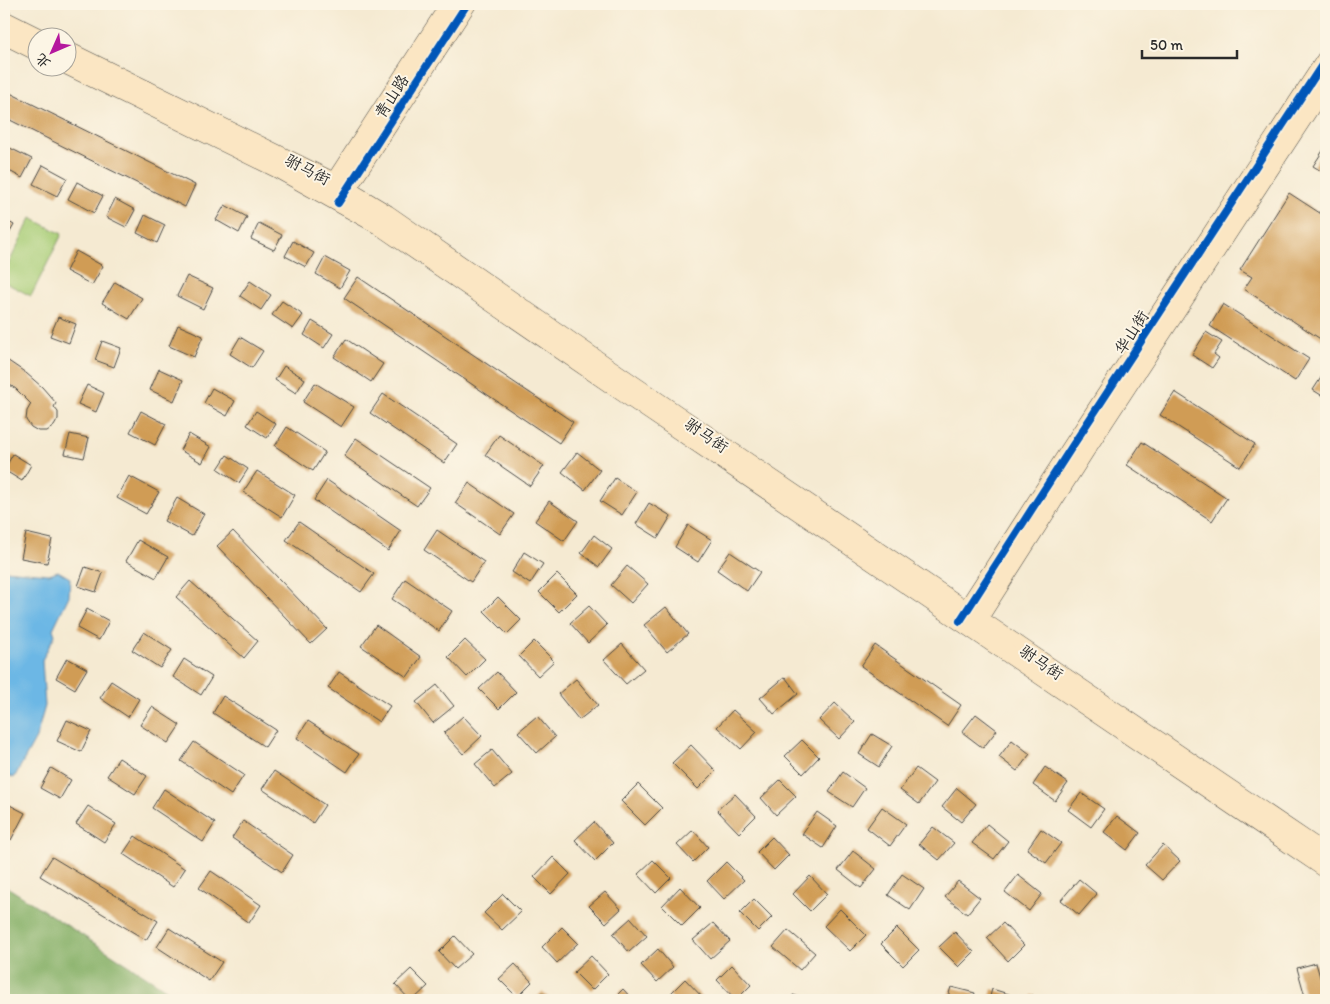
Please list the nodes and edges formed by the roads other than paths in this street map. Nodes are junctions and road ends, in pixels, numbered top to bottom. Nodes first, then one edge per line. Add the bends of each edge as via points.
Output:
1 (450, 4) edge
2 (468, 4) edge
3 (4, 20) edge
4 (28, 32) edge
5 (4, 35) edge
6 (28, 47) edge
7 (78, 56) edge
8 (1326, 60) edge
9 (78, 71) edge
10 (1326, 83) edge
11 (336, 193) junction
12 (969, 620) junction
13 (1326, 854) edge
14 (1326, 869) edge

1 - 11 main road, 青山路
2 - 11 main road, 青山路
3 - 4 main road
5 - 6 main road
7 - 11 main road, 驸马街
8 - 12 main road, 华山街 via 1074,444
9 - 11 main road, 驸马街 via 276,168
10 - 12 main road, 华山街 via 1090,443
11 - 12 main road, 驸马街 via 387,214
12 - 13 main road, 驸马街
12 - 14 main road, 驸马街

